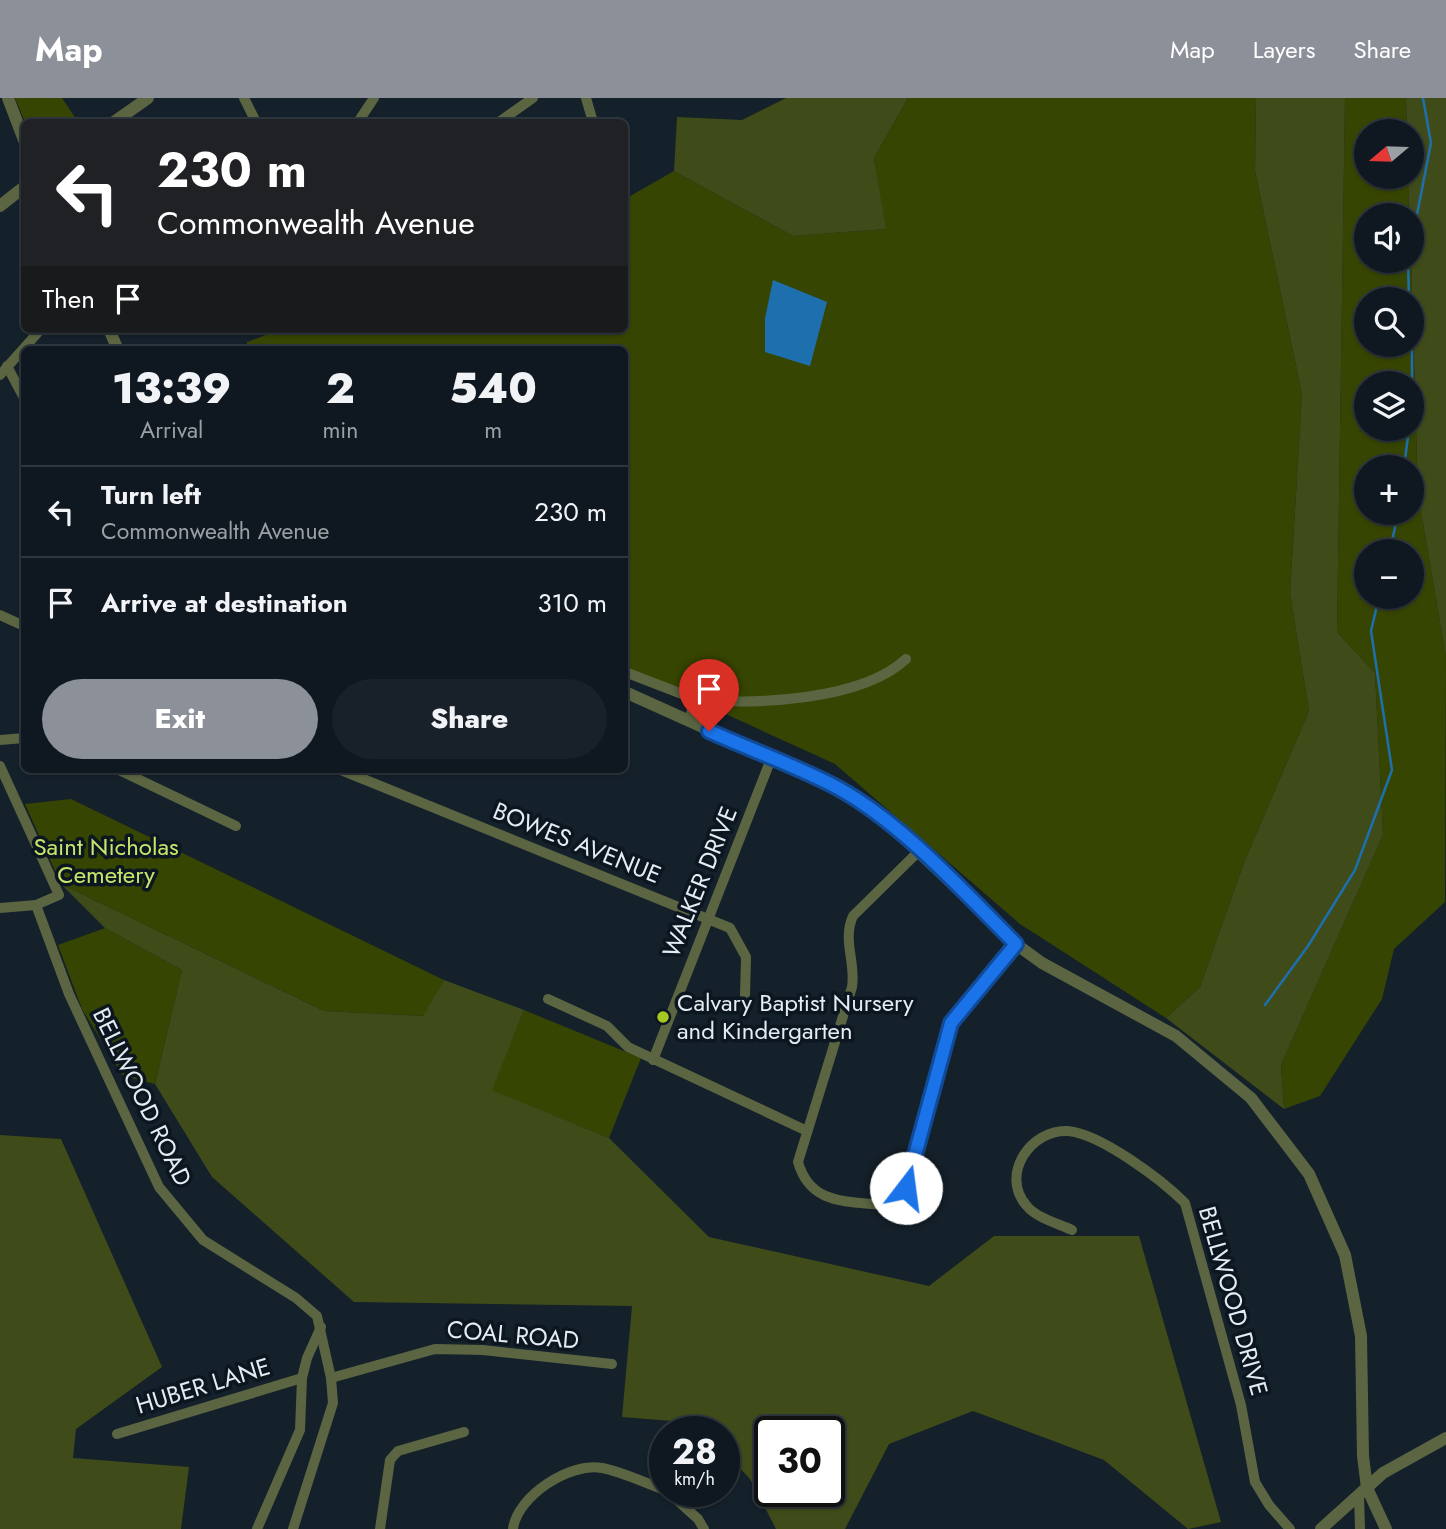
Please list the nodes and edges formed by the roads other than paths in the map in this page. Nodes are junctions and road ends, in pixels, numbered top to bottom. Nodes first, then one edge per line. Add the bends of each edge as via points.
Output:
1 (8, 98) edge
2 (148, 98) edge
3 (244, 98) edge
4 (374, 98) edge
5 (533, 98) edge
6 (586, 98) edge
7 (118, 119) edge
8 (254, 119) edge
9 (360, 119) edge
10 (503, 119) edge
11 (592, 119) edge
12 (21, 133) edge
13 (19, 196) edge
14 (0, 206) edge
15 (37, 333) edge
16 (25, 346) edge
17 (21, 351) edge
18 (7, 366) junction
19 (0, 375) edge
20 (21, 392) edge
21 (0, 615) edge
22 (21, 625) edge
23 (906, 659) dead end
24 (628, 673) edge
25 (628, 693) edge
26 (695, 699) junction
27 (689, 721) junction
28 (21, 738) edge
29 (0, 740) edge
30 (771, 759) junction
31 (0, 766) edge
32 (125, 773) edge
33 (348, 773) edge
34 (14, 796) junction
35 (0, 798) edge
36 (236, 825) dead end
37 (919, 851) junction
38 (36, 905) junction
39 (0, 908) edge
40 (707, 917) junction
41 (1016, 944) junction
42 (745, 995) dead end
43 (548, 999) dead end
44 (653, 1060) junction
45 (807, 1131) junction
46 (1072, 1230) dead end
47 (321, 1326) junction
48 (612, 1364) dead end
49 (302, 1378) junction
50 (331, 1378) junction
51 (464, 1432) dead end
52 (117, 1434) dead end
53 (1446, 1438) edge
54 (649, 1485) edge
55 (1363, 1491) junction
56 (684, 1507) edge
57 (257, 1529) edge
58 (293, 1529) edge
59 (380, 1529) edge
60 (513, 1529) edge
61 (704, 1529) edge
62 (1290, 1529) edge
63 (1321, 1529) edge
64 (1360, 1529) edge
65 (1386, 1529) edge

1 - 12 street
2 - 7 street
3 - 8 street
4 - 9 street
5 - 10 street
6 - 11 street
13 - 14 street
15 - 16 street
17 - 18 street
18 - 19 street
18 - 20 street
21 - 22 street
23 - 26 street via 893,671 821,694 746,703
24 - 26 street
25 - 27 street
26 - 27 street
27 - 30 street
28 - 29 street
30 - 37 street via 838,788
30 - 40 street, WALKER DRIVE
31 - 34 street
32 - 36 street
33 - 40 street, BOWES AVENUE
34 - 35 street
34 - 38 street via 59,895
37 - 41 street
37 - 45 street via 853,916 848,928 855,972 852,987
38 - 39 street
38 - 47 street, BELLWOOD ROAD via 69,994 159,1187 203,1240 296,1298 317,1316
40 - 42 street, BOWES AVENUE via 730,928 741,943 746,957
40 - 44 street, WALKER DRIVE
41 - 45 street via 951,1023 906,1188 882,1205 812,1190 803,1181 798,1162
41 - 55 street via 1175,1036 1227,1075 1251,1098 1309,1174 1345,1255 1359,1315
43 - 44 street via 607,1026 628,1047
44 - 45 street
46 - 62 street, BELLWOOD DRIVE via 1034,1213 1016,1184 1020,1159 1045,1135 1057,1131 1080,1133 1112,1150 1169,1187 1185,1203 1241,1405 1255,1482
47 - 49 street
47 - 50 street
48 - 50 street, COAL ROAD via 435,1349
49 - 52 street, HUBER LANE
49 - 57 street via 300,1430
50 - 58 street via 332,1403
51 - 59 street via 398,1451 390,1460
53 - 55 street via 1383,1473
54 - 60 street via 601,1467 576,1469 527,1501
55 - 63 street
55 - 64 street
55 - 65 street
56 - 61 street

